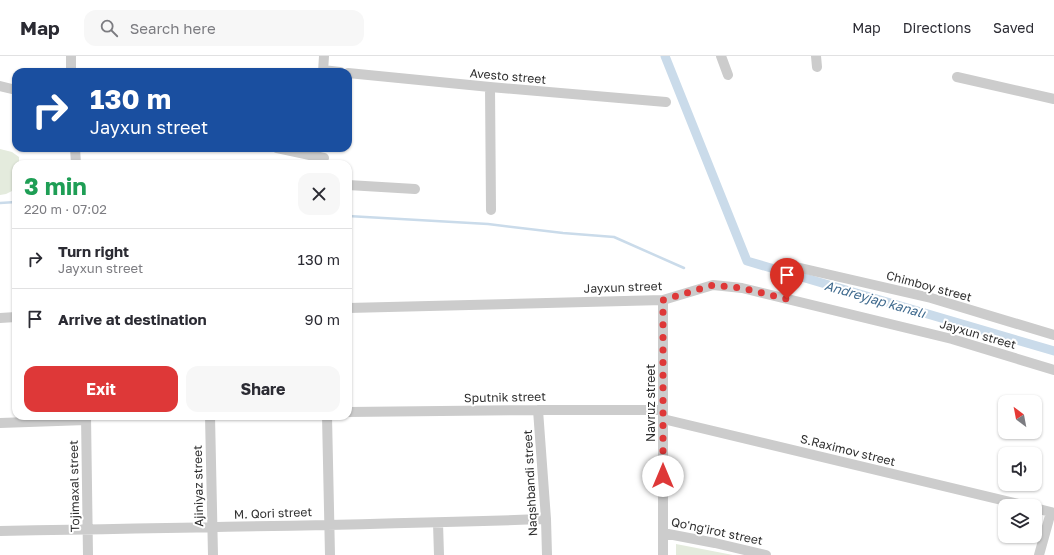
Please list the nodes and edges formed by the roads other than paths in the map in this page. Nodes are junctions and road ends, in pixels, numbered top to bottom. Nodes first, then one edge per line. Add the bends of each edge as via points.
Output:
1 (71, 56) edge
2 (324, 56) edge
3 (721, 56) edge
4 (816, 56) edge
5 (817, 66) dead end
6 (71, 68) edge
7 (322, 68) edge
8 (352, 73) edge
9 (728, 75) dead end
10 (957, 77) dead end
11 (0, 86) edge
12 (490, 87) junction
13 (12, 89) edge
14 (1054, 99) edge
15 (666, 102) dead end
16 (298, 152) edge
17 (324, 157) edge
18 (352, 185) edge
19 (415, 189) dead end
20 (491, 210) dead end
21 (796, 267) dead end
22 (663, 300) junction
23 (352, 308) edge
24 (12, 317) edge
25 (0, 318) edge
26 (1054, 335) edge
27 (1054, 370) edge
28 (538, 410) junction
29 (352, 412) edge
30 (663, 414) junction
31 (52, 420) edge
32 (86, 420) edge
33 (210, 420) edge
34 (326, 420) edge
35 (0, 423) edge
36 (999, 499) edge
37 (1042, 510) edge
38 (1052, 512) edge
39 (546, 519) junction
40 (438, 523) junction
41 (329, 524) junction
42 (212, 528) junction
43 (88, 529) junction
44 (0, 531) edge
45 (663, 533) junction
46 (88, 555) edge
47 (213, 555) edge
48 (330, 555) edge
49 (439, 555) edge
50 (547, 555) edge
51 (663, 555) edge
52 (766, 555) edge
53 (1039, 555) edge

1 - 6 street
2 - 7 street
3 - 9 street
4 - 5 street
8 - 12 street, Avesto street
10 - 14 street
11 - 13 street
12 - 15 street, Avesto street
12 - 20 street
16 - 17 street
18 - 19 street
21 - 26 street, Chimboy street via 931,298
22 - 23 street, Jayxun street
22 - 27 street, Jayxun street via 713,285 742,288 952,339
22 - 30 street, Navruz street
24 - 25 street
28 - 29 street, Sputnik street
28 - 30 street, Sputnik street
28 - 39 street, Naqshbandi street
30 - 36 street, S.Raximov street
30 - 45 street, Navruz street
31 - 35 street
32 - 43 street, Tojimaxal street
33 - 42 street, Ajiniyaz street
34 - 41 street
37 - 38 street
38 - 53 street
39 - 40 street, M. Qori street
39 - 50 street, Naqshbandi street
40 - 41 street, M. Qori street
40 - 49 street
41 - 42 street, M. Qori street
41 - 48 street
42 - 43 street, M. Qori street
42 - 47 street, Ajiniyaz street
43 - 44 street, M. Qori street
43 - 46 street, Tojimaxal street
45 - 51 street, Navruz street
45 - 52 street, Qo'ng'irot street

